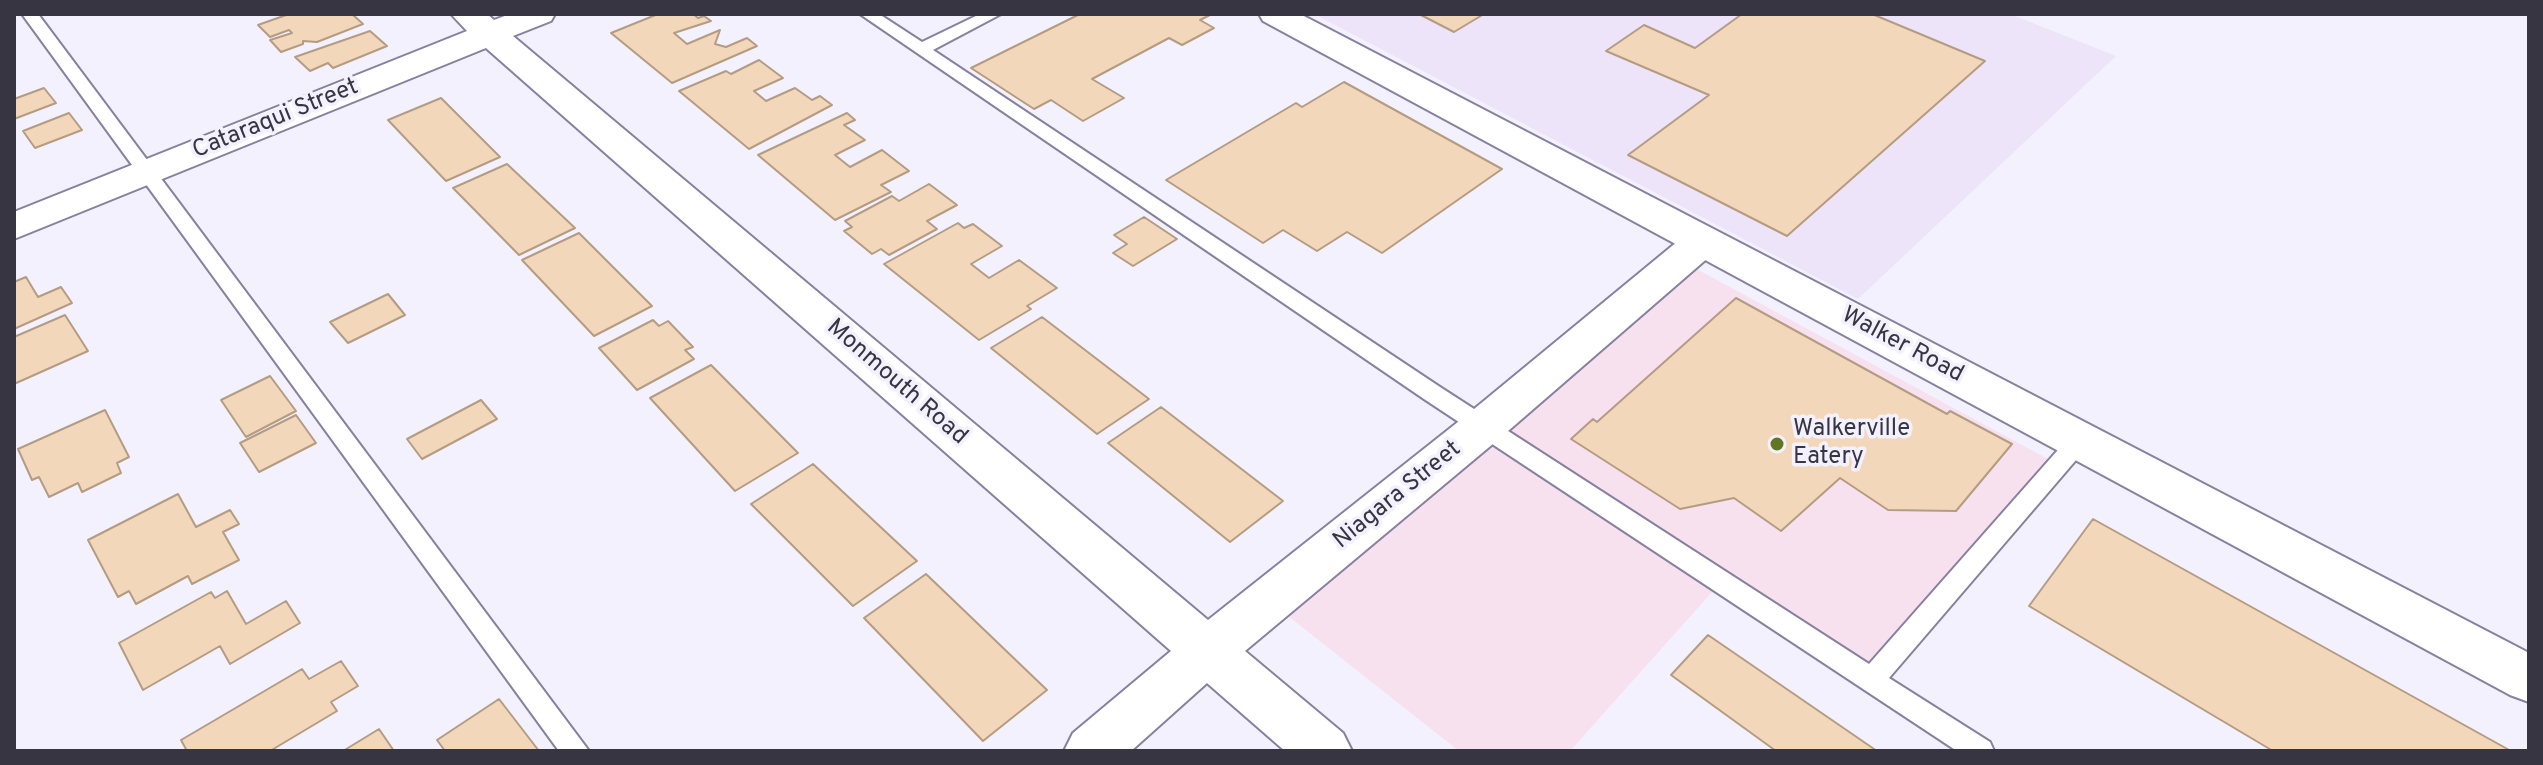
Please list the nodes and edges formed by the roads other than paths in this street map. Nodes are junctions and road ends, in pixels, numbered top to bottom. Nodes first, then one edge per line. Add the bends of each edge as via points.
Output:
1 (30, 14) edge
2 (539, 14) edge
3 (868, 14) edge
4 (993, 14) edge
5 (1275, 14) edge
6 (479, 24) edge
7 (921, 49) junction
8 (147, 172) junction
9 (14, 226) edge
10 (1703, 241) junction
11 (1484, 426) junction
12 (2080, 440) junction
13 (1207, 651) junction
14 (2529, 679) edge
15 (1871, 680) junction
16 (575, 751) edge
17 (1092, 751) edge
18 (1324, 751) edge
19 (1980, 751) edge

1 - 8 lane
2 - 6 street, Cataraqui Street
3 - 7 lane
4 - 7 lane
5 - 10 street, Walker Road
6 - 8 street, Cataraqui Street
6 - 13 street, Monmouth Road
7 - 11 lane
8 - 9 street, Cataraqui Street
8 - 16 lane
10 - 11 street, Niagara Street
10 - 12 street, Walker Road
11 - 13 street, Niagara Street
11 - 15 lane
12 - 14 street, Walker Road
12 - 15 lane
13 - 17 street, Niagara Street
13 - 18 street, Monmouth Road
15 - 19 lane

